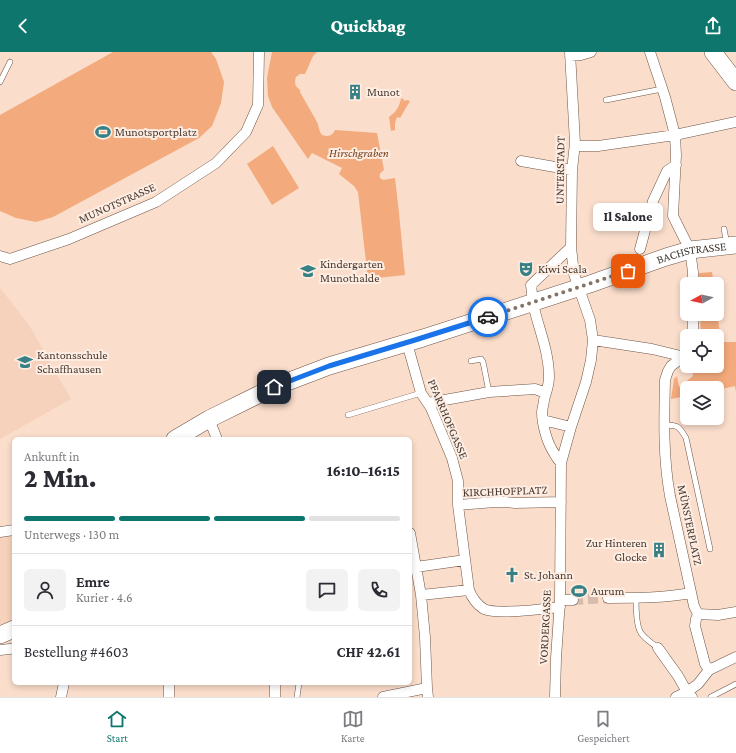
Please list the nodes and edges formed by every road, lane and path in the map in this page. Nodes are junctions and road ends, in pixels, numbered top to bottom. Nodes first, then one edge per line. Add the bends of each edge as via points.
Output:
1 (259, 52) edge
2 (591, 52) edge
3 (650, 52) edge
4 (713, 52) edge
5 (570, 54) edge
6 (10, 62) dead end
7 (0, 82) edge
8 (736, 82) edge
9 (662, 89) junction
10 (606, 100) dead end
11 (736, 122) edge
12 (675, 135) junction
13 (575, 143) junction
14 (521, 161) dead end
15 (676, 165) junction
16 (572, 170) junction
17 (729, 240) edge
18 (571, 247) junction
19 (640, 249) dead end
20 (690, 250) junction
21 (0, 256) edge
22 (693, 277) edge
23 (578, 287) junction
24 (533, 302) junction
25 (593, 340) junction
26 (407, 343) junction
27 (680, 355) edge
28 (680, 360) edge
29 (471, 361) dead end
30 (490, 392) junction
31 (421, 393) junction
32 (546, 393) junction
33 (428, 403) junction
34 (348, 415) dead end
35 (209, 419) junction
36 (543, 420) junction
37 (664, 425) junction
38 (571, 427) junction
39 (178, 437) edge
40 (216, 437) edge
41 (561, 463) junction
42 (561, 502) junction
43 (458, 505) junction
44 (412, 545) edge
45 (710, 549) dead end
46 (465, 560) junction
47 (416, 568) junction
48 (414, 580) edge
49 (468, 590) junction
50 (691, 593) junction
51 (421, 595) junction
52 (608, 598) tunnel mouth
53 (636, 598) junction
54 (573, 600) tunnel mouth
55 (560, 604) junction
56 (736, 612) edge
57 (698, 614) junction
58 (12, 630) edge
59 (0, 635) edge
60 (658, 648) joint
61 (12, 649) edge
62 (0, 650) edge
63 (736, 657) edge
64 (709, 670) junction
65 (736, 684) edge
66 (64, 685) edge
67 (169, 685) edge
68 (275, 685) edge
69 (299, 685) edge
70 (427, 693) edge
71 (690, 695) edge
72 (61, 697) edge
73 (169, 697) edge
74 (275, 697) edge
75 (297, 697) edge
76 (383, 697) edge
77 (555, 697) edge
78 (676, 697) edge
79 (711, 697) edge

1 - 21 street, MUNOTSTRASSE via 258,105 246,132 216,163 156,202 69,239 10,259
2 - 5 street via 581,55
3 - 9 street
4 - 8 main road
5 - 13 street, UNTERSTADT
6 - 7 lane
9 - 10 lane
9 - 12 street
11 - 12 street
12 - 13 street via 598,146 576,146
12 - 15 street
13 - 16 street, UNTERSTADT
14 - 16 street
15 - 19 street via 667,171 653,201
15 - 20 street via 673,216
16 - 18 street, UNTERSTADT
17 - 20 main road, BACHSTRASSE
18 - 23 street, UNTERSTADT
18 - 24 street via 530,285
20 - 22 street
20 - 23 main road, BACHSTRASSE
23 - 24 main road, BACHSTRASSE
23 - 25 street, VORDERGASSE via 590,320
24 - 26 main road, BACHSTRASSE
24 - 32 street via 547,356 549,377
25 - 27 street
25 - 38 street, VORDERGASSE via 586,382
26 - 31 street, PFARRHOFGASSE
26 - 35 main road, BACHSTRASSE via 329,366 274,387
28 - 37 street, MÜNSTERPLATZ via 671,366 665,380
29 - 30 lane via 481,359 483,362
30 - 32 street via 535,389
30 - 33 street
31 - 33 street, PFARRHOFGASSE
31 - 34 lane
32 - 36 street
33 - 43 street, PFARRHOFGASSE via 452,458 458,481
35 - 39 main road, BACHSTRASSE
35 - 40 street
36 - 38 street
36 - 41 street via 553,453
37 - 45 lane via 674,425 681,429 686,438
37 - 50 street, MÜNSTERPLATZ via 667,481
38 - 41 street, VORDERGASSE
41 - 42 street, VORDERGASSE
42 - 43 street, KIRCHHOFPLATZ
42 - 55 street, VORDERGASSE
43 - 46 street, KIRCHHOFPLATZ
44 - 47 street
46 - 47 street
46 - 49 street, KIRCHHOFPLATZ
47 - 48 street
48 - 51 street
49 - 51 street
49 - 55 street via 473,600 485,609 501,611
50 - 53 street
50 - 57 street, MÜNSTERPLATZ
51 - 70 street
52 - 53 street
53 - 60 lane via 640,632
54 - 55 street
55 - 77 street, VORDERGASSE
56 - 57 street via 718,615
57 - 64 street, MÜNSTERPLATZ via 696,626 705,664
58 - 59 main road
60 - 71 street
61 - 62 street
63 - 64 street
64 - 71 street
65 - 79 lane
66 - 72 street
67 - 73 street
68 - 74 street
69 - 75 lane
70 - 76 street
71 - 78 street

